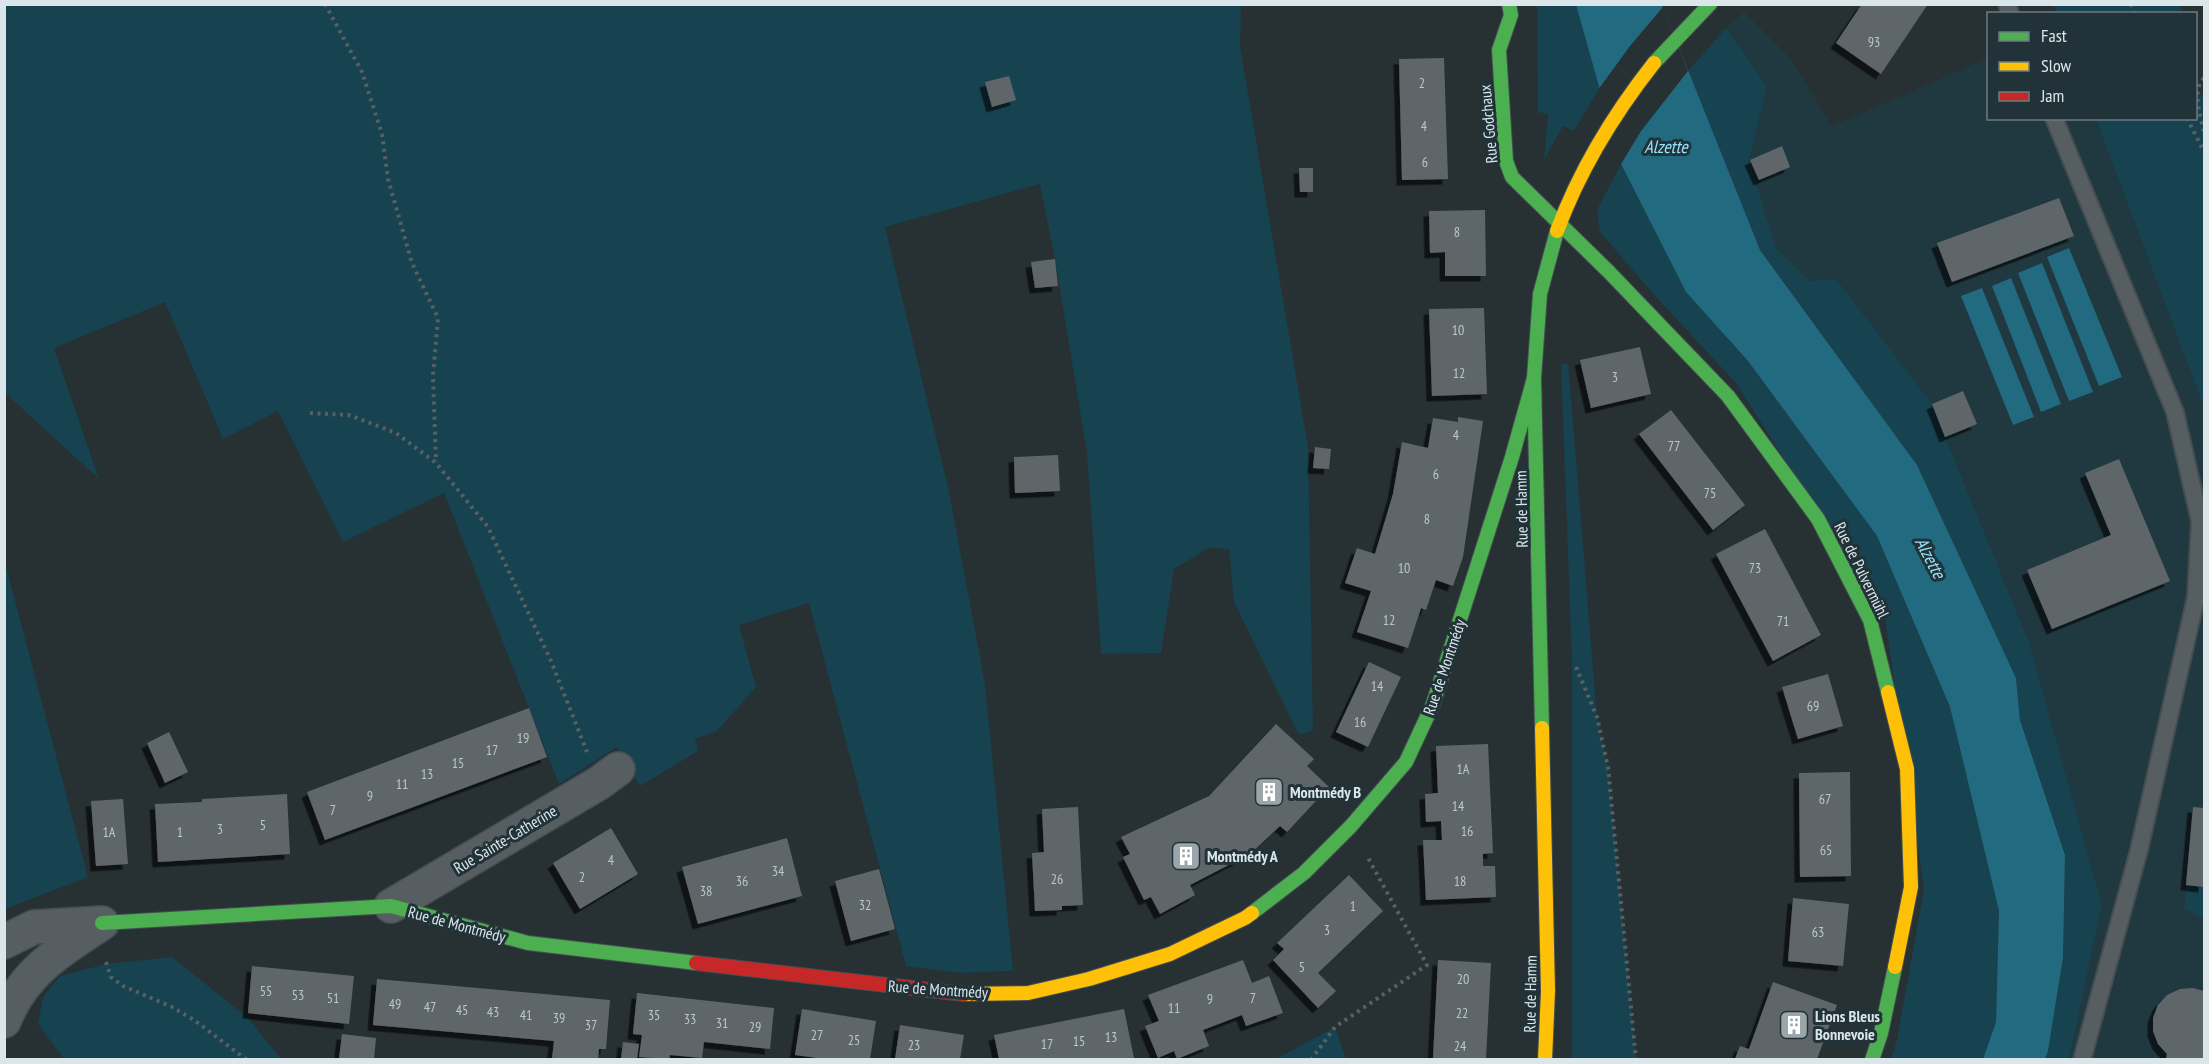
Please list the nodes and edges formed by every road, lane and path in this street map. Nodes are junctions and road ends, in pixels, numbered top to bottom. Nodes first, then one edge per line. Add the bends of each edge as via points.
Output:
1 (325, 4) edge
2 (1509, 4) edge
3 (1708, 6) edge
4 (2205, 78) edge
5 (2055, 120) edge
6 (2188, 120) edge
7 (2205, 133) edge
8 (2200, 143) junction
9 (2205, 152) edge
10 (1558, 222) junction
11 (1534, 378) junction
12 (310, 413) dead end
13 (436, 463) junction
14 (2202, 524) edge
15 (1541, 654) junction
16 (609, 776) joint
17 (1351, 826) junction
18 (391, 906) junction
19 (102, 923) junction
20 (4, 942) edge
21 (4, 1021) edge
22 (247, 1059) edge
23 (1311, 1059) edge
24 (1545, 1059) edge
25 (1636, 1059) edge
26 (1872, 1059) edge
27 (2082, 1059) edge

1 - 13 path via 362,72 382,134 388,179 412,263 438,318 433,376
2 - 10 street, Rue Godchaux via 1511,15 1499,50 1506,161 1512,177
3 - 10 street, Rue de Hamm via 1617,112 1595,146
4 - 7 path via 2197,94
5 - 14 lane via 2175,412
6 - 8 path
7 - 8 path
8 - 9 path
10 - 11 street, Rue de Hamm via 1542,284
10 - 26 street, Rue de Pulvermühl via 1728,396 1818,519 1870,620 1908,769 1911,887 1881,1033
11 - 15 street, Rue de Hamm
11 - 17 street, Rue de Montmédy via 1433,704 1406,762
12 - 13 path via 349,415 396,433
13 - 16 path via 488,527
14 - 27 lane via 2196,597 2139,850
15 - 24 street, Rue de Hamm via 1548,991
15 - 25 path via 1558,653 1572,662 1597,717 1608,767
16 - 18 street, Rue Sainte-Catherine
17 - 18 street, Rue de Montmédy via 1304,873 1245,918 1170,954 1028,993 957,994 528,944
17 - 23 path via 1427,964 1335,1027
18 - 19 street, Rue de Montmédy
19 - 20 street, Rue de Montmédy via 34,927
19 - 21 street, Rue de Montmédy via 57,952 30,976
19 - 22 path via 111,977 194,1020

